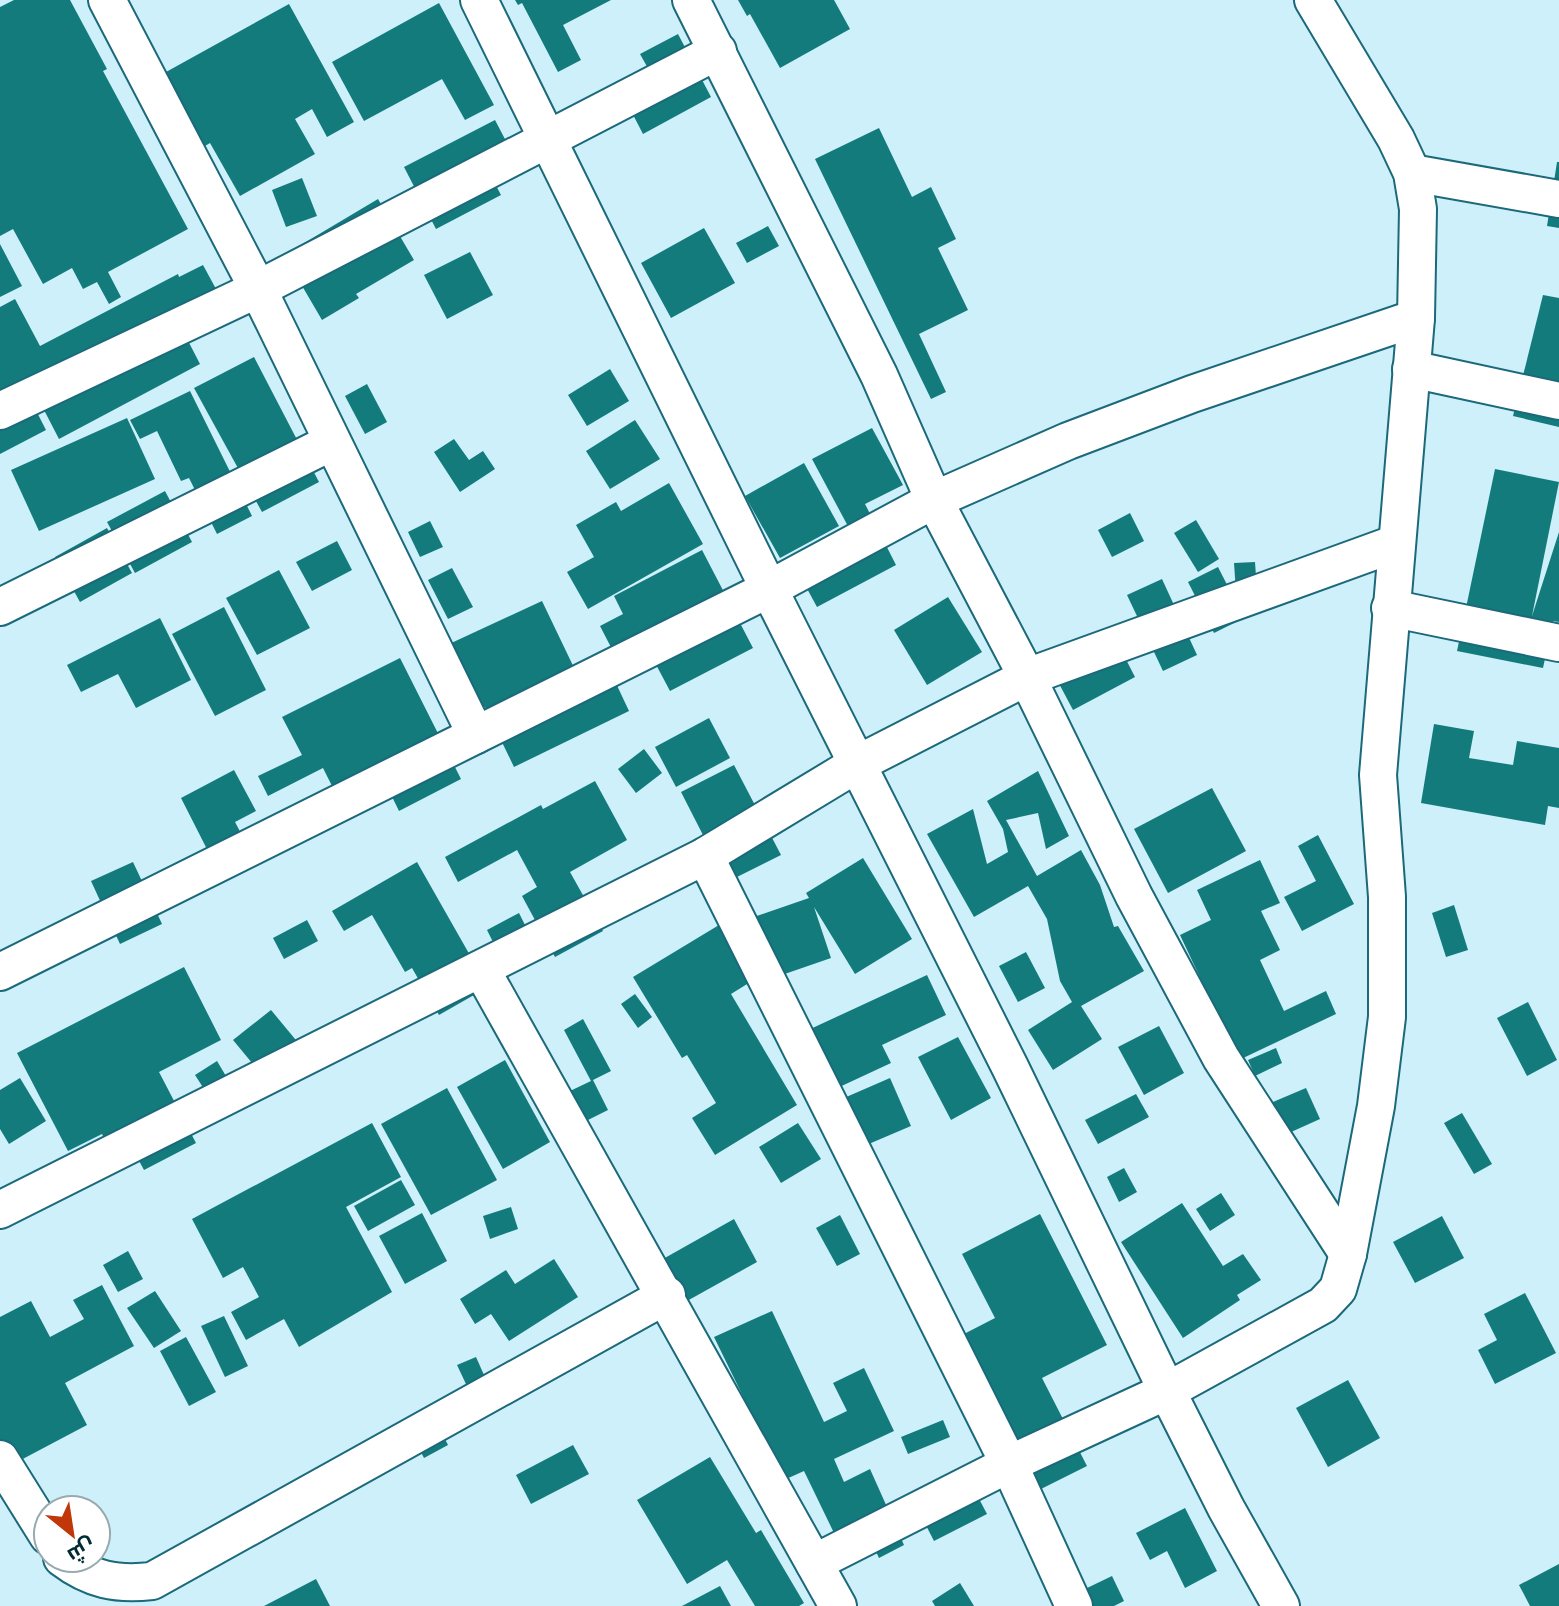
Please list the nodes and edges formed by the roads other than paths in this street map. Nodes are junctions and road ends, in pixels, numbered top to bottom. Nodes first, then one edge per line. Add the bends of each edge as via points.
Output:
1 (107, 0) edge
2 (479, 0) edge
3 (691, 0) edge
4 (1313, 0) edge
5 (718, 51) junction
6 (548, 140) junction
7 (1412, 173) junction
8 (1559, 199) edge
9 (258, 289) junction
10 (1416, 318) junction
11 (1411, 369) junction
12 (1559, 401) edge
13 (0, 411) edge
14 (332, 442) junction
15 (934, 500) junction
16 (1394, 544) junction
17 (769, 589) junction
18 (1, 605) edge
19 (1390, 608) junction
20 (1559, 643) edge
21 (1027, 677) junction
22 (476, 735) junction
23 (857, 764) junction
24 (705, 856) junction
25 (481, 969) junction
26 (0, 972) edge
27 (0, 1210) edge
28 (1348, 1254) junction
29 (667, 1295) junction
30 (1167, 1391) junction
31 (0, 1459) edge
32 (1009, 1464) junction
33 (32, 1510) edge
34 (814, 1563) junction
35 (85, 1574) edge
36 (838, 1606) edge
37 (1074, 1606) edge
38 (1281, 1606) edge

1 - 9 street
2 - 6 street
3 - 5 street
4 - 7 street
5 - 6 street
5 - 15 street via 879,375
6 - 9 street
6 - 17 street
7 - 8 street
7 - 10 street via 1418,209
9 - 13 street
9 - 14 street
10 - 11 street
10 - 15 street via 1178,399
11 - 12 street
11 - 16 street
14 - 18 street
14 - 22 street
15 - 17 street
15 - 21 street
16 - 19 street
16 - 21 street
17 - 22 street
17 - 23 street
19 - 20 street
19 - 28 street via 1378,775 1388,910 1387,1017
21 - 23 street
21 - 28 street via 1134,896 1221,1058
22 - 26 street
23 - 24 street
23 - 30 street
24 - 25 street
24 - 32 street
25 - 27 street
25 - 29 street
28 - 30 street via 1338,1289 1323,1305
29 - 34 street
29 - 35 street via 152,1581 125,1584
30 - 32 street
30 - 38 street
31 - 33 street
32 - 34 street
32 - 37 street
34 - 36 street

